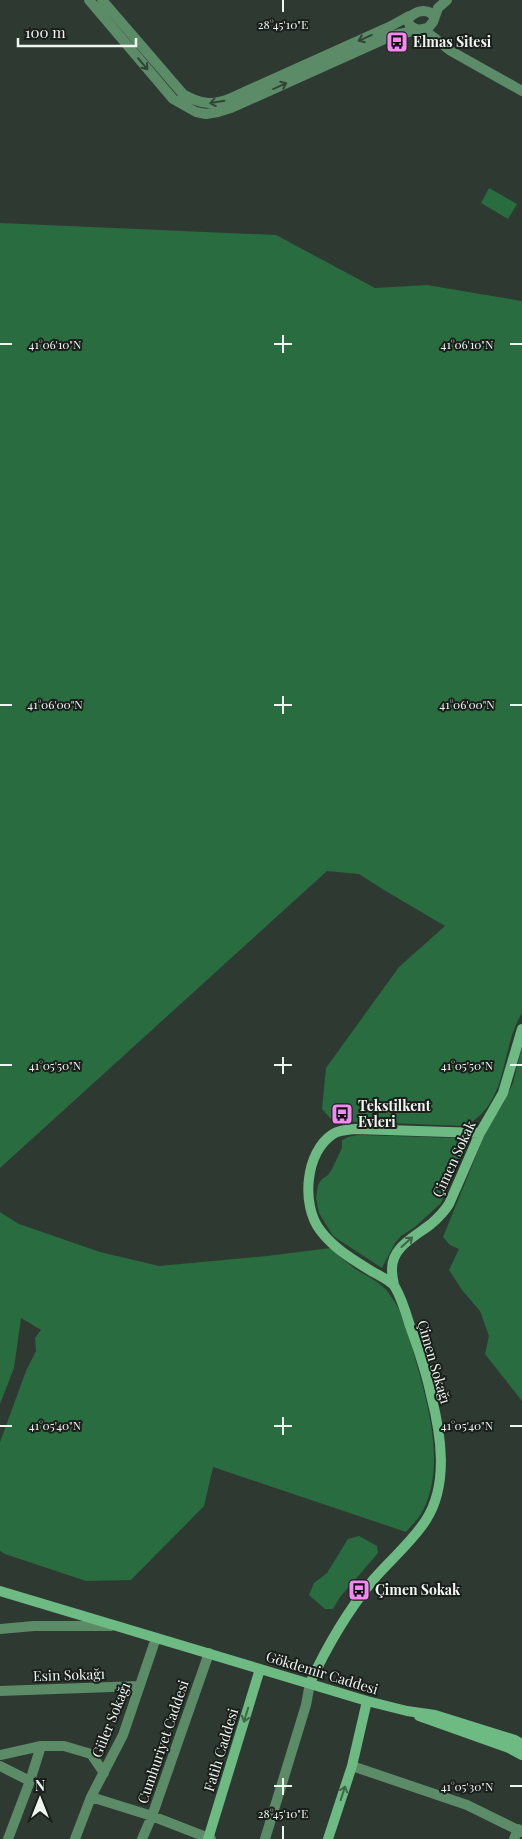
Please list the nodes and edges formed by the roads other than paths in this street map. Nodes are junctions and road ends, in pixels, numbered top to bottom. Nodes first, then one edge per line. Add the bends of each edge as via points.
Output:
1 (89, 0) edge
2 (102, 0) edge
3 (447, 0) edge
4 (417, 7) edge
5 (434, 20) junction
6 (422, 30) junction
7 (451, 51) junction
8 (522, 91) edge
9 (522, 1029) edge
10 (480, 1133) junction
11 (394, 1285) junction
12 (0, 1591) edge
13 (113, 1626) junction
14 (0, 1630) edge
15 (156, 1638) junction
16 (209, 1653) junction
17 (260, 1668) junction
18 (310, 1683) junction
19 (139, 1686) junction
20 (0, 1692) edge
21 (367, 1701) junction
22 (407, 1711) junction
23 (522, 1744) edge
24 (40, 1746) junction
25 (0, 1755) edge
26 (522, 1755) edge
27 (0, 1766) edge
28 (352, 1766) junction
29 (104, 1774) junction
30 (30, 1781) junction
31 (92, 1798) junction
32 (152, 1816) junction
33 (518, 1833) edge
34 (330, 1838) edge
35 (8, 1839) edge
36 (75, 1839) edge
37 (142, 1839) edge
38 (209, 1839) edge
39 (266, 1839) edge

1 -> 6 street via 173,99 206,114 231,108 387,38
4 -> 2 street via 391,26 212,104 183,94
3 - 5 street via 438,8
4 - 5 street via 431,10
4 - 6 street via 410,24
5 - 6 street via 431,26
5 - 7 street via 438,36
6 - 7 street
7 - 8 street
9 - 10 main road, Çimen Sokak via 503,1093
11 -> 10 main road, Çimen Sokak via 391,1269 394,1258 407,1241 431,1224 450,1204
10 - 11 main road via 335,1132 320,1149 309,1177 308,1194 309,1208 319,1229 340,1250
11 - 18 main road, Çimen Sokağı via 432,1396 441,1470 438,1488 427,1520 350,1610 328,1644
12 - 13 main road, Gökdemir Caddesi
13 - 14 street, Gökdemir Caddesi via 34,1626
13 - 15 main road, Gökdemir Caddesi
15 - 16 main road, Gökdemir Caddesi
15 - 19 street, Güler Sokağı
16 - 17 main road, Gökdemir Caddesi
16 - 32 street, Cumhuriyet Caddesi
17 - 18 main road, Gökdemir Caddesi
17 -> 38 main road, Fatih Caddesi
18 - 21 main road, Gökdemir Caddesi
18 - 39 street, Çimen Sokağı
19 - 20 street, Esin Sokağı
19 - 29 street, Güler Sokağı via 123,1735
21 - 22 main road, Gökdemir Caddesi
21 - 28 main road
22 - 23 main road, Gökdemir Caddesi via 435,1715
22 - 26 main road
24 - 25 street
24 - 29 street via 64,1746 91,1754
24 - 30 street
27 - 30 street
28 - 33 street via 468,1805
34 -> 28 main road
29 - 31 street, Güler Sokağı
30 - 35 street
31 - 32 street
31 - 36 street, Güler Sokağı
32 - 37 street, Cumhuriyet Caddesi
32 - 38 street

